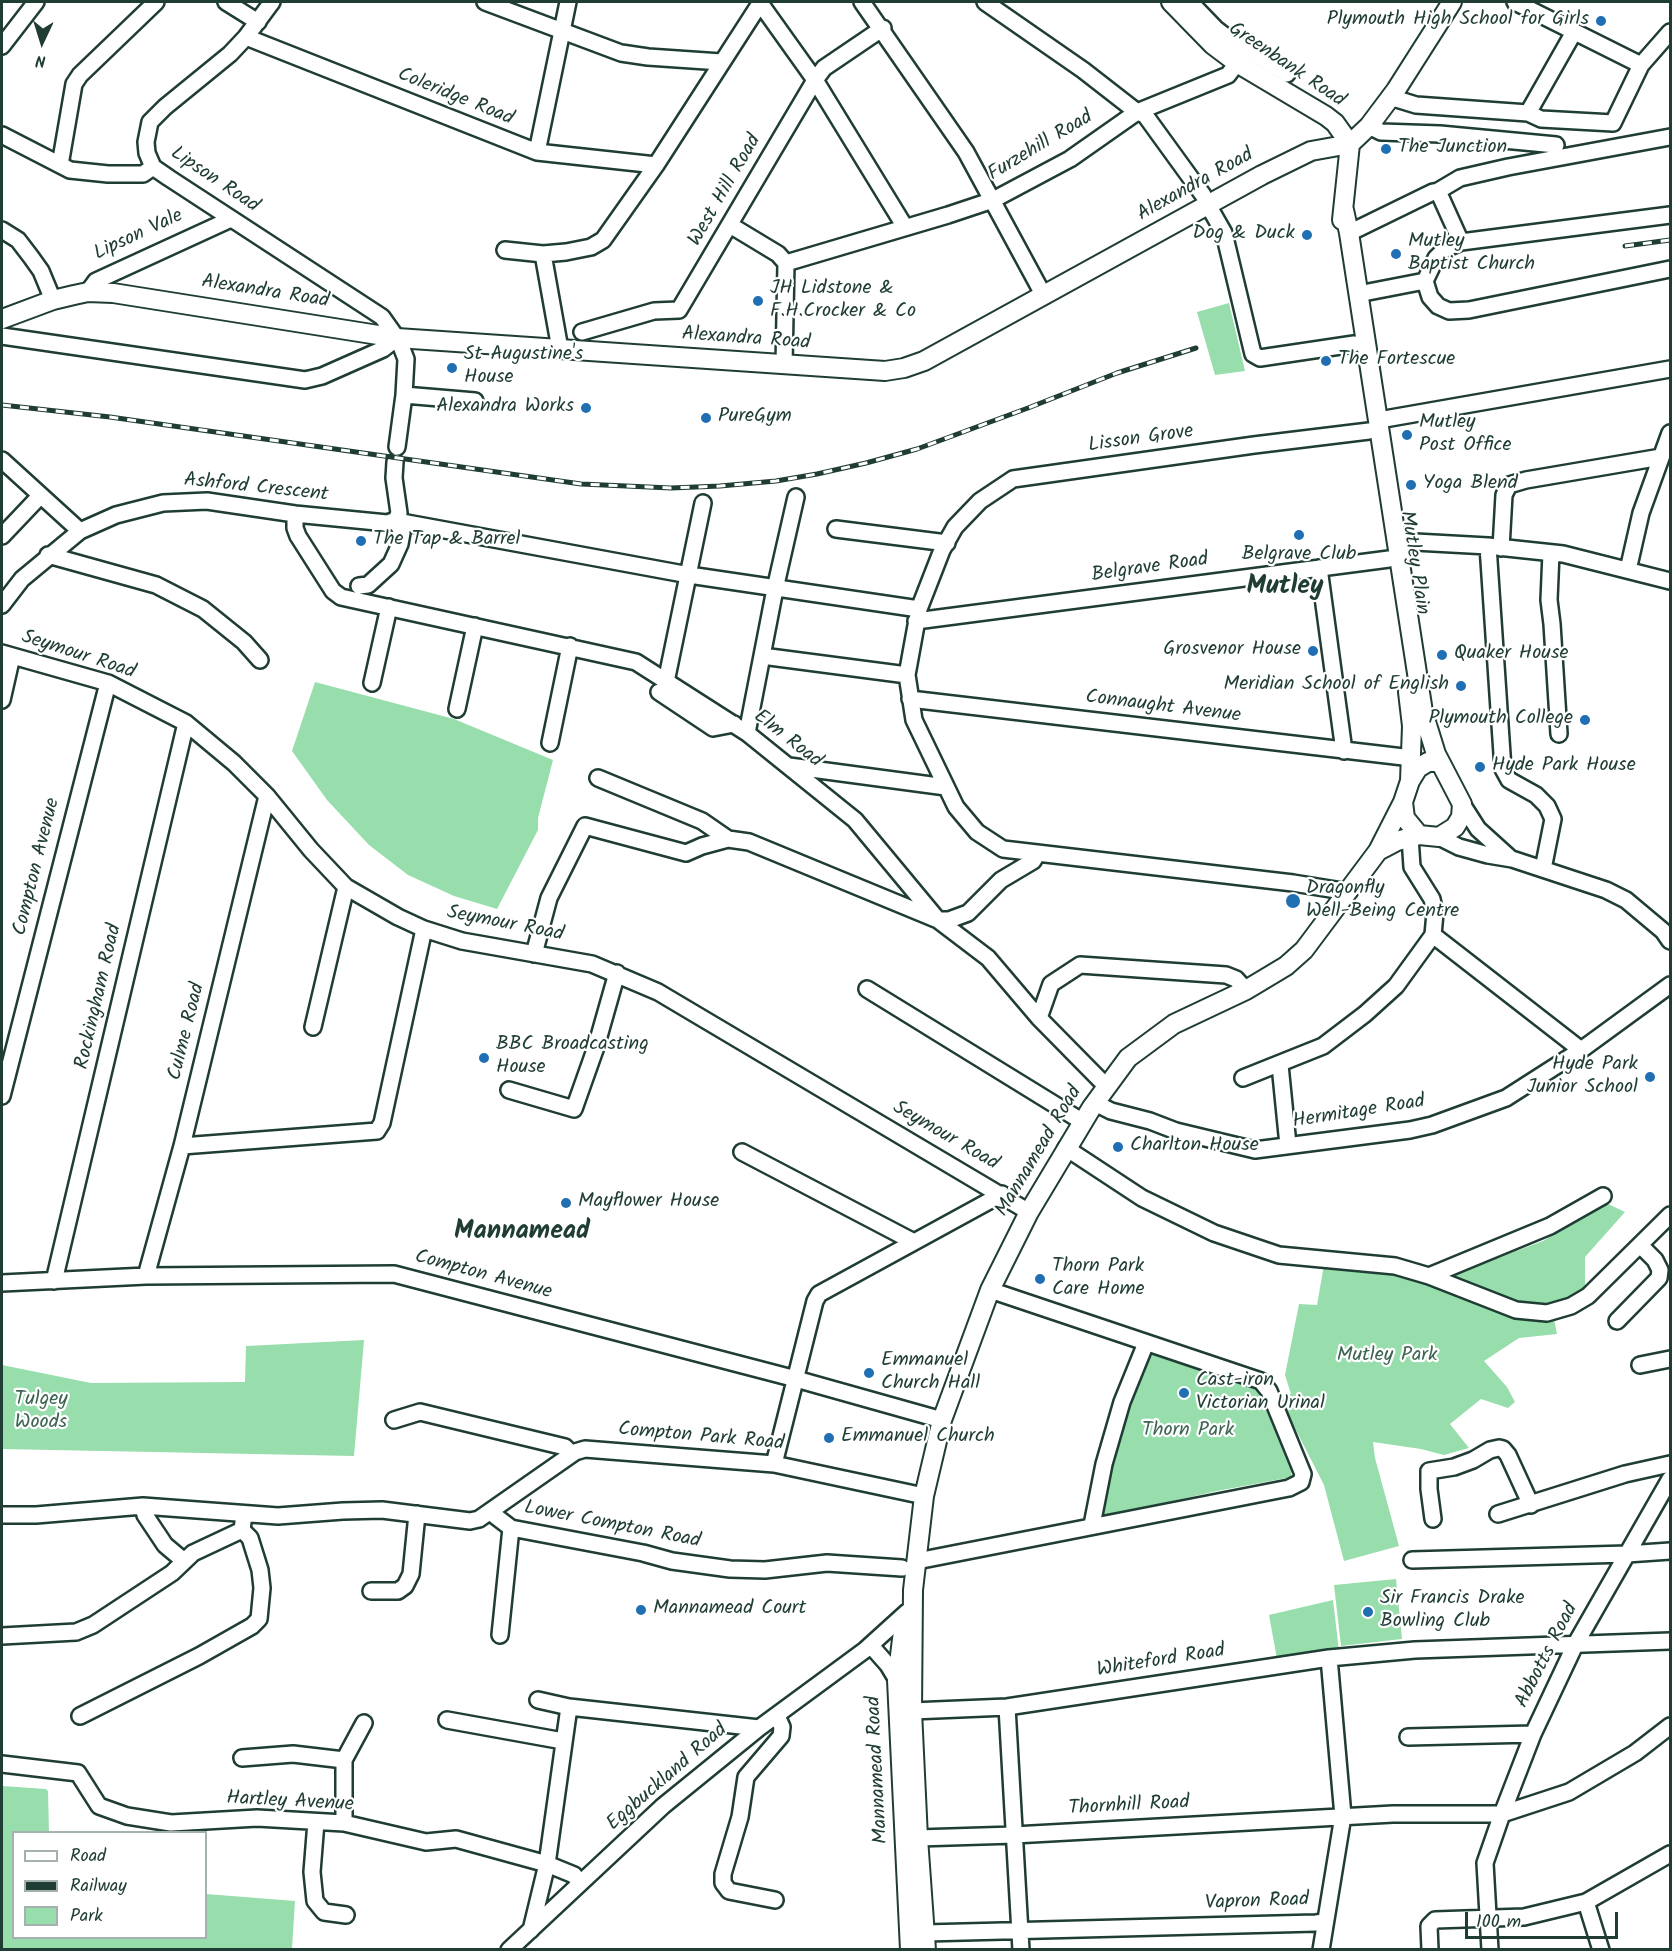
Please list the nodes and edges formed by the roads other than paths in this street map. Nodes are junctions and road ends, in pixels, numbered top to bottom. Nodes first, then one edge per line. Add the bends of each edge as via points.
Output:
1 (36, 2) edge
2 (156, 2) edge
3 (226, 2) edge
4 (272, 2) edge
5 (485, 2) edge
6 (568, 2) edge
7 (761, 2) edge
8 (862, 2) edge
9 (985, 2) edge
10 (1171, 2) edge
11 (1190, 2) edge
12 (1452, 2) edge
13 (1515, 2) edge
14 (258, 22) junction
15 (883, 28) junction
16 (562, 32) junction
17 (1574, 32) junction
18 (1671, 32) edge
19 (246, 37) junction
20 (2, 46) edge
21 (721, 62) junction
22 (1237, 63) junction
23 (1641, 66) junction
24 (1287, 74) dead end
25 (815, 80) junction
26 (1390, 97) junction
27 (1137, 112) junction
28 (1528, 113) junction
29 (1373, 128) junction
30 (2, 135) edge
31 (1671, 136) edge
32 (1350, 144) junction
33 (1556, 145) dead end
34 (537, 152) junction
35 (60, 165) junction
36 (656, 165) junction
37 (153, 167) junction
38 (1438, 191) junction
39 (993, 200) junction
40 (1205, 200) junction
41 (1344, 210) junction
42 (1671, 215) edge
43 (231, 219) junction
44 (730, 225) junction
45 (905, 226) junction
46 (2, 230) edge
47 (1349, 233) junction
48 (1461, 242) junction
49 (505, 250) dead end
50 (543, 254) junction
51 (786, 263) junction
52 (1671, 269) edge
53 (1425, 281) junction
54 (88, 292) junction
55 (1358, 294) junction
56 (1044, 296) junction
57 (53, 300) junction
58 (2, 319) edge
59 (2, 336) edge
60 (397, 338) junction
61 (569, 339) junction
62 (1354, 344) junction
63 (784, 365) junction
64 (1671, 369) edge
65 (404, 395) junction
66 (475, 401) dead end
67 (1374, 425) junction
68 (1671, 433) edge
69 (1661, 457) junction
70 (2, 460) edge
71 (40, 496) junction
72 (796, 497) dead end
73 (703, 503) dead end
74 (295, 514) junction
75 (396, 520) junction
76 (836, 529) dead end
77 (80, 531) junction
78 (2, 536) edge
79 (947, 543) junction
80 (1391, 547) junction
81 (1494, 547) junction
82 (1551, 553) junction
83 (48, 555) junction
84 (1319, 567) junction
85 (1628, 570) junction
86 (689, 575) junction
87 (1671, 581) edge
88 (359, 586) dead end
89 (775, 589) junction
90 (2, 605) edge
91 (389, 607) junction
92 (917, 615) junction
93 (475, 626) junction
94 (570, 646) junction
95 (7, 655) edge
96 (762, 656) junction
97 (260, 660) dead end
98 (907, 675) junction
99 (108, 683) junction
100 (372, 683) dead end
101 (662, 687) junction
102 (910, 699) junction
103 (2, 700) edge
104 (456, 708) dead end
105 (186, 723) junction
106 (741, 728) junction
107 (1559, 734) dead end
108 (550, 743) dead end
109 (1344, 751) junction
110 (1412, 758) junction
111 (1439, 762) junction
112 (787, 766) junction
113 (598, 778) dead end
114 (1410, 781) junction
115 (946, 786) junction
116 (267, 796) junction
117 (1403, 802) junction
118 (1462, 804) junction
119 (1414, 836) junction
120 (1439, 837) junction
121 (728, 839) junction
122 (1378, 851) junction
123 (1037, 854) junction
124 (1512, 859) junction
125 (1543, 868) junction
126 (346, 887) junction
127 (1349, 892) junction
128 (938, 920) junction
129 (424, 929) junction
130 (1433, 935) junction
131 (1671, 941) edge
132 (534, 954) junction
133 (617, 973) junction
134 (1671, 985) edge
135 (867, 989) dead end
136 (1246, 990) junction
137 (1039, 1018) junction
138 (313, 1026) dead end
139 (1581, 1050) junction
140 (1280, 1065) junction
141 (1243, 1078) dead end
142 (1106, 1086) junction
143 (509, 1090) dead end
144 (2, 1096) edge
145 (1095, 1103) junction
146 (1083, 1122) junction
147 (1288, 1145) junction
148 (182, 1146) junction
149 (1066, 1148) junction
150 (742, 1152) dead end
151 (1002, 1194) junction
152 (1603, 1196) dead end
153 (1029, 1212) junction
154 (1671, 1215) edge
155 (914, 1242) junction
156 (1640, 1245) junction
157 (146, 1276) junction
158 (1435, 1279) junction
159 (54, 1281) junction
160 (2, 1283) edge
161 (990, 1290) junction
162 (1617, 1321) dead end
163 (1146, 1343) junction
164 (1671, 1359) edge
165 (1640, 1365) dead end
166 (796, 1379) junction
167 (394, 1420) dead end
168 (942, 1420) junction
169 (572, 1454) junction
170 (774, 1464) junction
171 (1671, 1464) edge
172 (1671, 1479) edge
173 (924, 1496) junction
174 (1531, 1505) junction
175 (143, 1506) junction
176 (490, 1512) junction
177 (244, 1514) junction
178 (417, 1514) junction
179 (2, 1515) edge
180 (1498, 1515) dead end
181 (1433, 1519) dead end
182 (1092, 1525) junction
183 (511, 1528) junction
184 (242, 1530) junction
185 (1671, 1551) edge
186 (1628, 1554) junction
187 (1412, 1560) dead end
188 (184, 1561) junction
189 (909, 1564) junction
190 (913, 1590) junction
191 (370, 1591) dead end
192 (907, 1611) junction
193 (500, 1635) dead end
194 (2, 1636) edge
195 (1671, 1641) edge
196 (1575, 1645) junction
197 (907, 1646) junction
198 (869, 1649) junction
199 (1329, 1658) junction
200 (897, 1680) junction
201 (538, 1700) dead end
202 (569, 1707) junction
203 (1007, 1707) junction
204 (912, 1711) junction
205 (81, 1716) dead end
206 (777, 1716) junction
207 (447, 1720) dead end
208 (364, 1723) dead end
209 (1671, 1726) edge
210 (759, 1728) junction
211 (1533, 1734) junction
212 (1408, 1737) dead end
213 (563, 1741) junction
214 (344, 1760) junction
215 (251, 1761) dead end
216 (2, 1764) edge
217 (1502, 1814) junction
218 (127, 1816) junction
219 (1343, 1816) junction
220 (316, 1822) junction
221 (344, 1823) junction
222 (125, 1831) edge
223 (1014, 1835) junction
224 (911, 1839) junction
225 (1671, 1854) edge
226 (547, 1864) junction
227 (580, 1883) junction
228 (775, 1900) dead end
229 (1586, 1902) junction
230 (346, 1915) dead end
231 (1489, 1919) junction
232 (1324, 1922) junction
233 (531, 1930) junction
234 (1020, 1930) junction
235 (926, 1941) edge
236 (508, 1950) edge
237 (910, 1950) edge
238 (1021, 1950) edge
239 (1321, 1950) edge
240 (1430, 1950) edge
241 (1490, 1950) edge
242 (1600, 1950) edge

1 - 20 street
2 - 35 street via 74,84
3 - 14 street
4 - 14 street, Lipson Road
5 - 16 street
6 - 16 street
7 - 21 street
7 - 25 street
8 - 15 street
9 - 27 street
10 - 22 main road, Greenbank Road
11 - 24 street via 1233,42
12 - 26 main road
13 - 17 street
14 - 19 street, Lipson Road
15 - 25 street, West Hill Road via 824,68
15 - 39 street via 966,152
16 - 21 street via 621,53
16 - 34 street
17 - 23 street
17 - 28 street
18 - 23 street
19 - 34 street, Coleridge Road
19 - 37 street, Lipson Road via 150,122 146,142
21 - 36 street
22 - 27 street, Furzehill Road via 1228,75
22 - 32 main road, Greenbank Road via 1326,116
23 - 28 street via 1613,123 1541,119
25 - 44 street, West Hill Road
25 - 45 street
26 - 28 street via 1416,105
26 - 29 main road
27 - 39 street, Furzehill Road via 1070,159
27 - 40 street via 1145,115
29 - 32 main road
29 - 33 street
30 - 35 street
31 - 38 street via 1460,178
32 - 40 main road, Alexandra Road via 1311,151
32 - 41 main road, Mutley Plain
34 - 36 street, Coleridge Road
35 - 37 street via 70,170 108,174 143,174
36 - 50 street via 603,240 591,248
37 - 43 street, Lipson Road
38 - 47 street
38 - 48 street
39 - 45 street, Furzehill Road
39 - 56 street
40 - 56 main road, Alexandra Road
40 - 62 street via 1224,233 1253,354 1260,358
41 - 47 main road, Mutley Plain
41 - 62 main road, Mutley Plain via 1341,255
42 - 48 street
43 - 54 street, Lipson Vale via 96,281
43 - 60 street, Lipson Road via 381,317
44 - 51 street
44 - 61 street, West Hill Road via 679,310 654,311
45 - 51 street, Furzehill Road
46 - 57 street via 18,240 31,257
47 - 55 main road, Mutley Plain
48 - 53 street via 1436,258
49 - 50 street
50 - 61 street
51 - 63 street
52 - 53 street via 1449,311 1430,297
53 - 55 street
54 - 57 main road, Lipson Vale
54 - 60 main road, Alexandra Road via 154,298
55 - 67 main road, Mutley Plain
56 - 63 main road, Alexandra Road via 904,368 885,371
57 - 58 main road, Lipson Vale
59 - 60 street via 305,380 383,350
60 - 61 main road, Alexandra Road
60 - 65 street via 406,359
61 - 63 main road, Alexandra Road
62 - 67 main road, Mutley Plain
64 - 67 street, Lisson Grove
65 - 66 street
65 - 75 street via 394,478 399,513
67 - 79 street, Lisson Grove via 1296,440 1013,479 980,501 955,527
67 - 80 main road, Mutley Plain
68 - 69 street
69 - 81 street via 1509,485
69 - 85 street via 1641,513
70 - 71 street
71 - 77 street
71 - 78 street
72 - 89 street
73 - 86 street
74 - 75 street, Ashford Crescent via 387,523
74 - 77 street, Ashford Crescent via 207,501 163,502 116,515
74 - 91 street, Elm Road via 298,536 333,591 341,597
75 - 86 street, Ashford Crescent
75 - 88 street via 402,533 391,564 368,585
76 - 79 street
77 - 83 street, Ashford Crescent
79 - 92 street, Lisson Grove
80 - 81 street, Belgrave Road
80 - 84 street, Belgrave Road
80 - 110 main road, Mutley Plain via 1412,726
80 - 111 main road, Mutley Plain via 1423,712
81 - 82 street, Belgrave Road
81 - 125 street via 1491,585 1503,769 1509,780 1548,806 1553,819
82 - 85 street, Belgrave Road
82 - 107 street via 1549,600
83 - 90 street, Ashford Crescent
83 - 97 street via 156,585 203,609
84 - 92 street, Belgrave Road
84 - 109 street
85 - 87 street, Belgrave Road
86 - 89 street, Belgrave Road
86 - 101 street
89 - 92 street, Belgrave Road
89 - 96 street
91 - 93 street, Elm Road
91 - 100 street
92 - 98 street, Lisson Grove
93 - 94 street, Elm Road
93 - 104 street
94 - 101 street, Elm Road via 636,662
94 - 108 street
95 - 99 street, Seymour Road
95 - 103 street
96 - 98 street
96 - 106 street
98 - 102 street, Lisson Grove
99 - 105 street, Seymour Road
99 - 144 street, Compton Avenue
101 - 106 street, Elm Road
102 - 109 street, Connaught Avenue
102 - 115 street, Lisson Grove via 914,720
105 - 116 street, Seymour Road
105 - 159 street, Rockingham Road
106 - 112 street, Elm Road
109 - 110 street, Connaught Avenue
110 - 114 main road, Mutley Plain
111 - 114 main road via 1428,762 1418,768
111 - 118 main road
112 - 115 street
112 - 128 street, Elm Road via 855,820
113 - 121 street via 702,821
114 - 117 main road
115 - 123 street, Lisson Grove via 956,807 977,832 1003,849
116 - 126 street, Seymour Road
116 - 148 street, Culme Road
117 - 119 main road via 1405,818
117 - 122 main road, Mannamead Road
118 - 120 main road via 1455,827
118 - 124 street via 1478,829
119 - 120 main road
119 - 122 main road
119 - 130 street via 1409,849 1412,867 1432,899
120 - 124 street via 1479,853
121 - 128 street via 749,842
121 - 132 street via 686,853 585,826 549,898
122 - 127 main road, Mannamead Road
123 - 127 street
123 - 128 street via 1033,861 1001,880 968,913
124 - 125 street
125 - 131 street via 1626,900
126 - 129 street, Seymour Road
126 - 138 street
127 - 136 main road, Mannamead Road via 1304,950
128 - 137 street, Elm Road via 988,958
129 - 132 street, Seymour Road via 462,941
129 - 148 street via 382,1122 376,1131
130 - 139 street
130 - 140 street via 1396,986 1365,1014 1323,1046
132 - 133 street, Seymour Road via 592,964
133 - 143 street via 574,1108
133 - 151 street, Seymour Road via 658,992
134 - 139 street, Hermitage Road
135 - 146 street
136 - 137 street via 1226,975 1080,965 1051,984
136 - 142 main road, Mannamead Road via 1174,1024 1128,1058
137 - 142 street, Elm Road
139 - 147 street, Hermitage Road via 1506,1098 1432,1125
140 - 141 street
140 - 147 street
142 - 145 main road, Mannamead Road
145 - 146 main road, Mannamead Road
145 - 147 street, Hermitage Road via 1176,1131 1255,1150
146 - 149 main road, Mannamead Road
148 - 157 street, Culme Road
149 - 153 main road, Mannamead Road
149 - 158 street via 1142,1198 1214,1233 1279,1255 1395,1266
150 - 155 street
151 - 153 street, Seymour Road
151 - 155 street
152 - 158 street via 1550,1226
153 - 161 main road, Mannamead Road
154 - 156 street
155 - 166 street via 819,1294
156 - 158 street via 1588,1296 1547,1313 1516,1310
156 - 162 street via 1655,1260 1659,1278
157 - 159 street, Compton Avenue
157 - 166 street, Compton Avenue via 394,1275
159 - 160 street, Compton Avenue
161 - 163 street
161 - 168 main road, Mannamead Road
163 - 182 street via 1122,1402
163 - 182 street via 1241,1374 1267,1387 1303,1474 1301,1482 1288,1488
164 - 165 street
166 - 168 street, Compton Avenue
166 - 170 street
167 - 169 street via 420,1412 565,1447
168 - 173 main road, Mannamead Road
169 - 170 street, Compton Park Road via 585,1449
169 - 176 street, Compton Park Road
170 - 173 street, Compton Park Road
171 - 174 street via 1625,1474
172 - 186 street, Abbotts Road
173 - 189 main road, Mannamead Road
174 - 180 street
174 - 181 street via 1508,1455 1499,1448 1454,1467 1429,1471
175 - 177 street
175 - 179 street
175 - 188 street via 165,1545
176 - 178 street via 470,1521
176 - 183 street, Lower Compton Road
177 - 178 street via 382,1510
177 - 184 street
178 - 191 street via 411,1574 405,1586 398,1591
182 - 189 street
183 - 189 street, Lower Compton Road via 730,1569 765,1570 827,1563
183 - 193 street
184 - 188 street
184 - 205 street via 250,1538 260,1570 259,1619 199,1656
185 - 186 street
186 - 187 street
186 - 196 street, Abbotts Road
188 - 194 street via 172,1573 76,1632
189 - 190 main road, Mannamead Road
190 - 192 main road, Mannamead Road
190 - 197 main road, Mannamead Road
192 - 197 main road, Mannamead Road
192 - 198 street, Eggbuckland Road
195 - 196 street, Whiteford Road
196 - 199 street, Whiteford Road via 1415,1650
196 - 211 street, Abbotts Road
197 - 198 street
197 - 200 main road, Mannamead Road
197 - 204 main road, Mannamead Road
198 - 200 street via 888,1665
198 - 206 street, Eggbuckland Road
199 - 203 street, Whiteford Road
199 - 219 street, Vapron Road
200 - 224 main road, Mannamead Road
201 - 202 street
202 - 210 street
202 - 213 street
203 - 204 street, Whiteford Road
203 - 223 street
204 - 224 main road, Mannamead Road
206 - 210 street, Eggbuckland Road
206 - 228 street via 782,1736 746,1777 740,1817 723,1874 729,1891
207 - 213 street
208 - 214 street
209 - 217 street, Thornhill Road via 1635,1753 1569,1792
210 - 227 street, Eggbuckland Road via 663,1806
211 - 212 street
211 - 217 street, Abbotts Road
213 - 226 street
214 - 215 street via 293,1754
214 - 221 street
216 - 218 street, Hartley Avenue via 78,1773 99,1806
217 - 219 street, Thornhill Road
217 - 231 street, Abbotts Road via 1485,1863
218 - 220 street, Hartley Avenue via 171,1823 256,1818
218 - 222 street
219 - 223 street, Thornhill Road
219 - 232 street, Vapron Road
220 - 221 street, Hartley Avenue
220 - 230 street via 312,1872 315,1901 324,1912
221 - 226 street, Hartley Avenue via 426,1842 456,1839
223 - 224 street, Thornhill Road
223 - 234 street
224 - 235 main road, Mannamead Road
224 - 237 main road, Mannamead Road
225 - 229 street
226 - 227 street, Hartley Avenue via 574,1875
226 - 233 street
227 - 233 street, Eggbuckland Road
229 - 231 street via 1524,1917
229 - 242 street
231 - 240 street via 1435,1920 1429,1926
231 - 241 street
232 - 234 street, Vapron Road
232 - 239 street
233 - 236 street, Eggbuckland Road
234 - 235 street, Vapron Road
234 - 238 street

